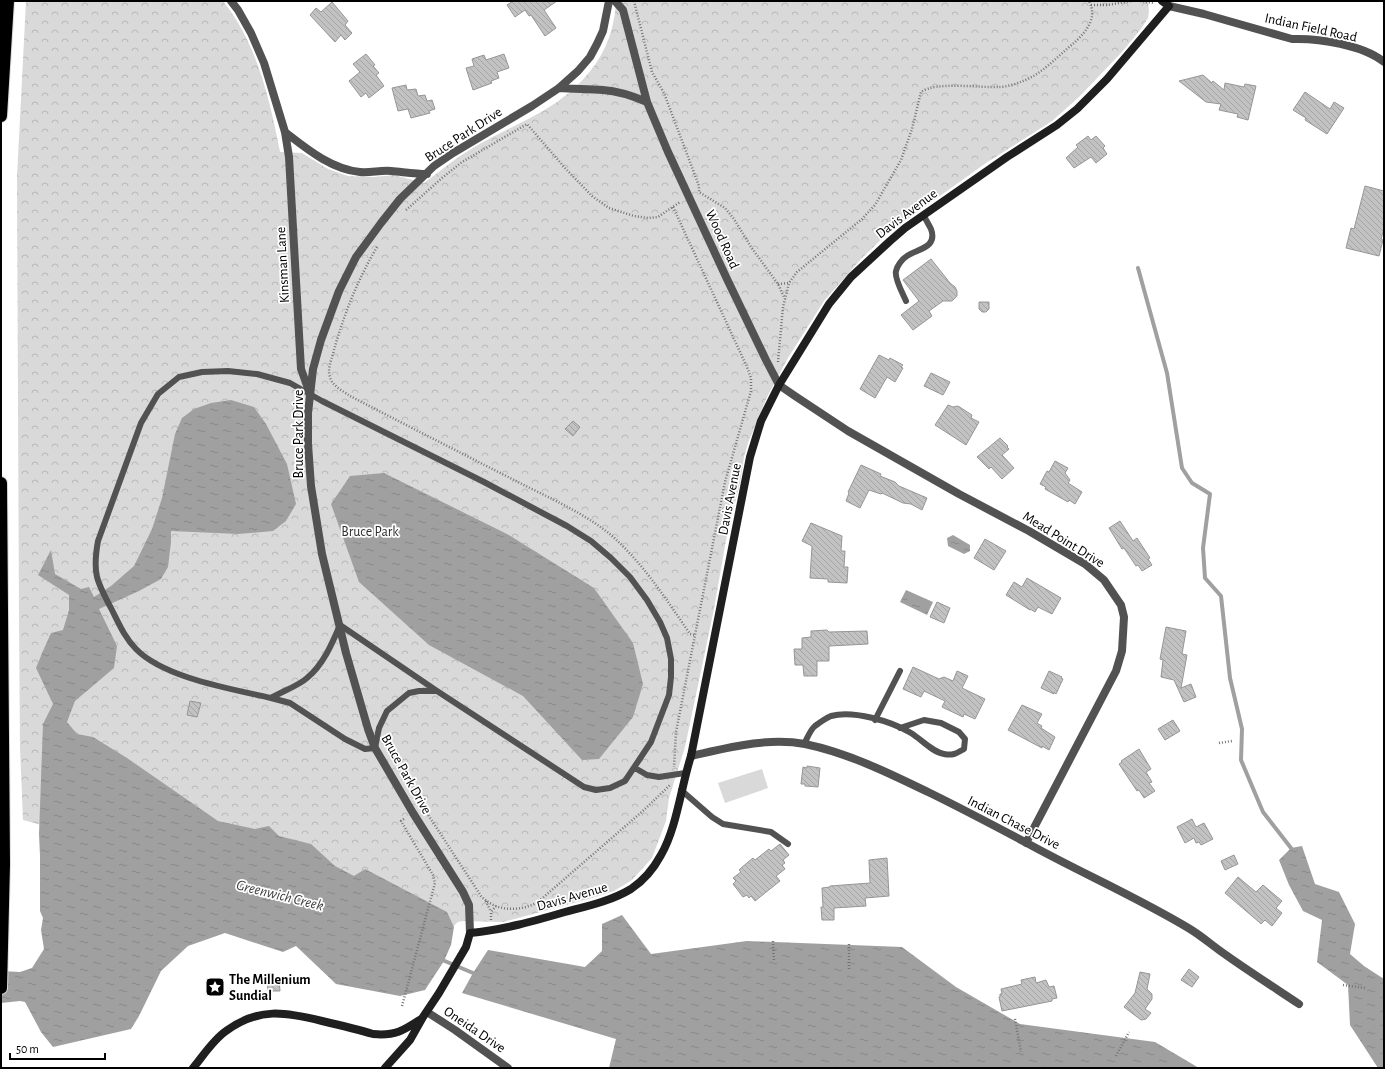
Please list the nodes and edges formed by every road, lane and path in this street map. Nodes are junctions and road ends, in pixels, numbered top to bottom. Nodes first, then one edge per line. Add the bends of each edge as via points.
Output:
1 (8, 1) edge
2 (231, 1) edge
3 (609, 1) edge
4 (615, 1) edge
5 (634, 1) edge
6 (1089, 1) edge
7 (1131, 1) edge
8 (1168, 3) edge
9 (1091, 5) junction
10 (1384, 62) edge
11 (559, 88) junction
12 (647, 102) junction
13 (1, 116) edge
14 (285, 132) junction
15 (427, 174) junction
16 (682, 201) dead end
17 (673, 207) junction
18 (403, 214) dead end
19 (924, 216) junction
20 (378, 246) dead end
21 (789, 283) junction
22 (778, 284) junction
23 (785, 299) junction
24 (906, 301) dead end
25 (779, 385) junction
26 (310, 394) junction
27 (1, 483) edge
28 (340, 625) junction
29 (695, 635) junction
30 (900, 671) dead end
31 (437, 691) junction
32 (271, 698) junction
33 (875, 720) junction
34 (900, 728) junction
35 (1232, 742) dead end
36 (1219, 743) dead end
37 (804, 744) junction
38 (375, 748) junction
39 (691, 756) junction
40 (635, 768) junction
41 (685, 773) junction
42 (674, 775) junction
43 (681, 790) junction
44 (419, 809) dead end
45 (408, 816) dead end
46 (1026, 843) junction
47 (788, 844) dead end
48 (486, 901) junction
49 (496, 906) junction
50 (491, 912) junction
51 (492, 923) dead end
52 (470, 933) junction
53 (773, 941) dead end
54 (849, 944) dead end
55 (774, 962) dead end
56 (849, 969) dead end
57 (1343, 985) dead end
58 (1, 988) edge
59 (1365, 988) dead end
60 (1299, 1004) dead end
61 (402, 1006) dead end
62 (425, 1014) junction
63 (1015, 1019) dead end
64 (1129, 1032) dead end
65 (1020, 1052) dead end
66 (1116, 1056) dead end
67 (193, 1068) edge
68 (385, 1068) edge
69 (508, 1068) edge

1 - 13 highway
2 - 14 street, Kinsman Lane via 251,34 264,63
3 - 11 street, Bruce Park Drive via 602,30 590,57
4 - 12 street, Wood Road via 623,10
5 - 22 path via 652,72 673,115 700,192 725,208 765,269
6 - 9 path
7 - 9 path
8 - 10 street, Indian Field Road via 1292,39 1307,38 1342,45 1377,57
8 - 19 main road, Davis Avenue via 1107,79 1077,110
9 - 21 path via 1092,17 1087,30 1037,74 1023,82 1000,87 952,86 921,92 901,160 875,205 862,219 797,272
11 - 12 street via 604,90
11 - 15 street, Bruce Park Drive via 453,153
12 - 25 street, Wood Road via 727,280
14 - 15 street via 310,152 344,168 360,172 389,170
14 - 26 street, Kinsman Lane via 301,369
15 - 26 street, Bruce Park Drive via 380,222 356,257 321,340
16 - 17 path
17 - 18 path via 658,217 648,218 609,208 592,196 527,124 462,162
17 - 29 path via 751,378 751,391 725,482
19 - 24 lane via 932,230 932,239 928,246 907,256 896,272
19 - 25 main road, Davis Avenue via 890,241 851,277 825,309
20 - 29 path via 348,304 329,369 330,379 350,396 561,504 596,525 636,560 690,634
21 - 22 path
21 - 23 path
22 - 23 path
23 - 25 path via 778,359
25 - 39 main road, Davis Avenue via 761,421 750,457
25 - 46 street, Mead Point Drive via 848,431 1085,564 1104,580 1121,605 1124,632 1116,671
26 - 28 street, Bruce Park Drive via 308,444 311,486 322,554
26 - 32 lane via 290,383 257,374 228,371 202,372 179,377 158,394 142,423 98,541 95,558 98,584 124,635 143,656 168,670
26 - 40 lane via 567,526 591,541 630,577 660,622 667,638 671,659 669,695 651,742
27 - 58 highway via 4,817
28 - 31 lane
28 - 32 lane via 320,664 307,679
28 - 38 street, Bruce Park Drive
29 - 42 path via 676,732
30 - 33 lane
31 - 38 lane via 409,693 387,711 379,728
31 - 40 lane via 584,787 596,790 610,788 625,781
32 - 38 lane via 290,703 365,749
33 - 34 lane
33 - 37 lane via 845,714 830,716 814,727
34 - 34 lane via 943,754 955,754 964,749 965,739 959,732 941,724 924,720
35 - 36 path
37 - 39 street, Indian Chase Drive via 766,742
37 - 46 street, Indian Chase Drive via 882,770
38 - 52 street, Bruce Park Drive via 463,892 468,905
39 - 41 main road, Davis Avenue
40 - 42 lane via 647,775
41 - 42 lane
41 - 43 main road, Davis Avenue
42 - 49 path via 671,784 644,810 538,902 514,909
43 - 47 lane via 723,824 771,832
43 - 52 main road, Davis Avenue via 670,836 661,855 649,873 632,888 612,899 508,928
44 - 48 path via 423,807
45 - 61 path via 401,821 433,875 435,883
46 - 60 street, Indian Chase Drive via 1120,890 1192,930
48 - 49 path
48 - 50 path
49 - 50 path
50 - 51 path
52 - 62 main road via 466,947
53 - 55 path
54 - 56 path
57 - 59 path
62 - 67 main road via 406,1029 385,1035 299,1016 281,1013 261,1014 244,1020 225,1032
62 - 68 main road via 410,1040
62 - 69 street, Oneida Drive via 455,1030
63 - 65 path
64 - 66 path

